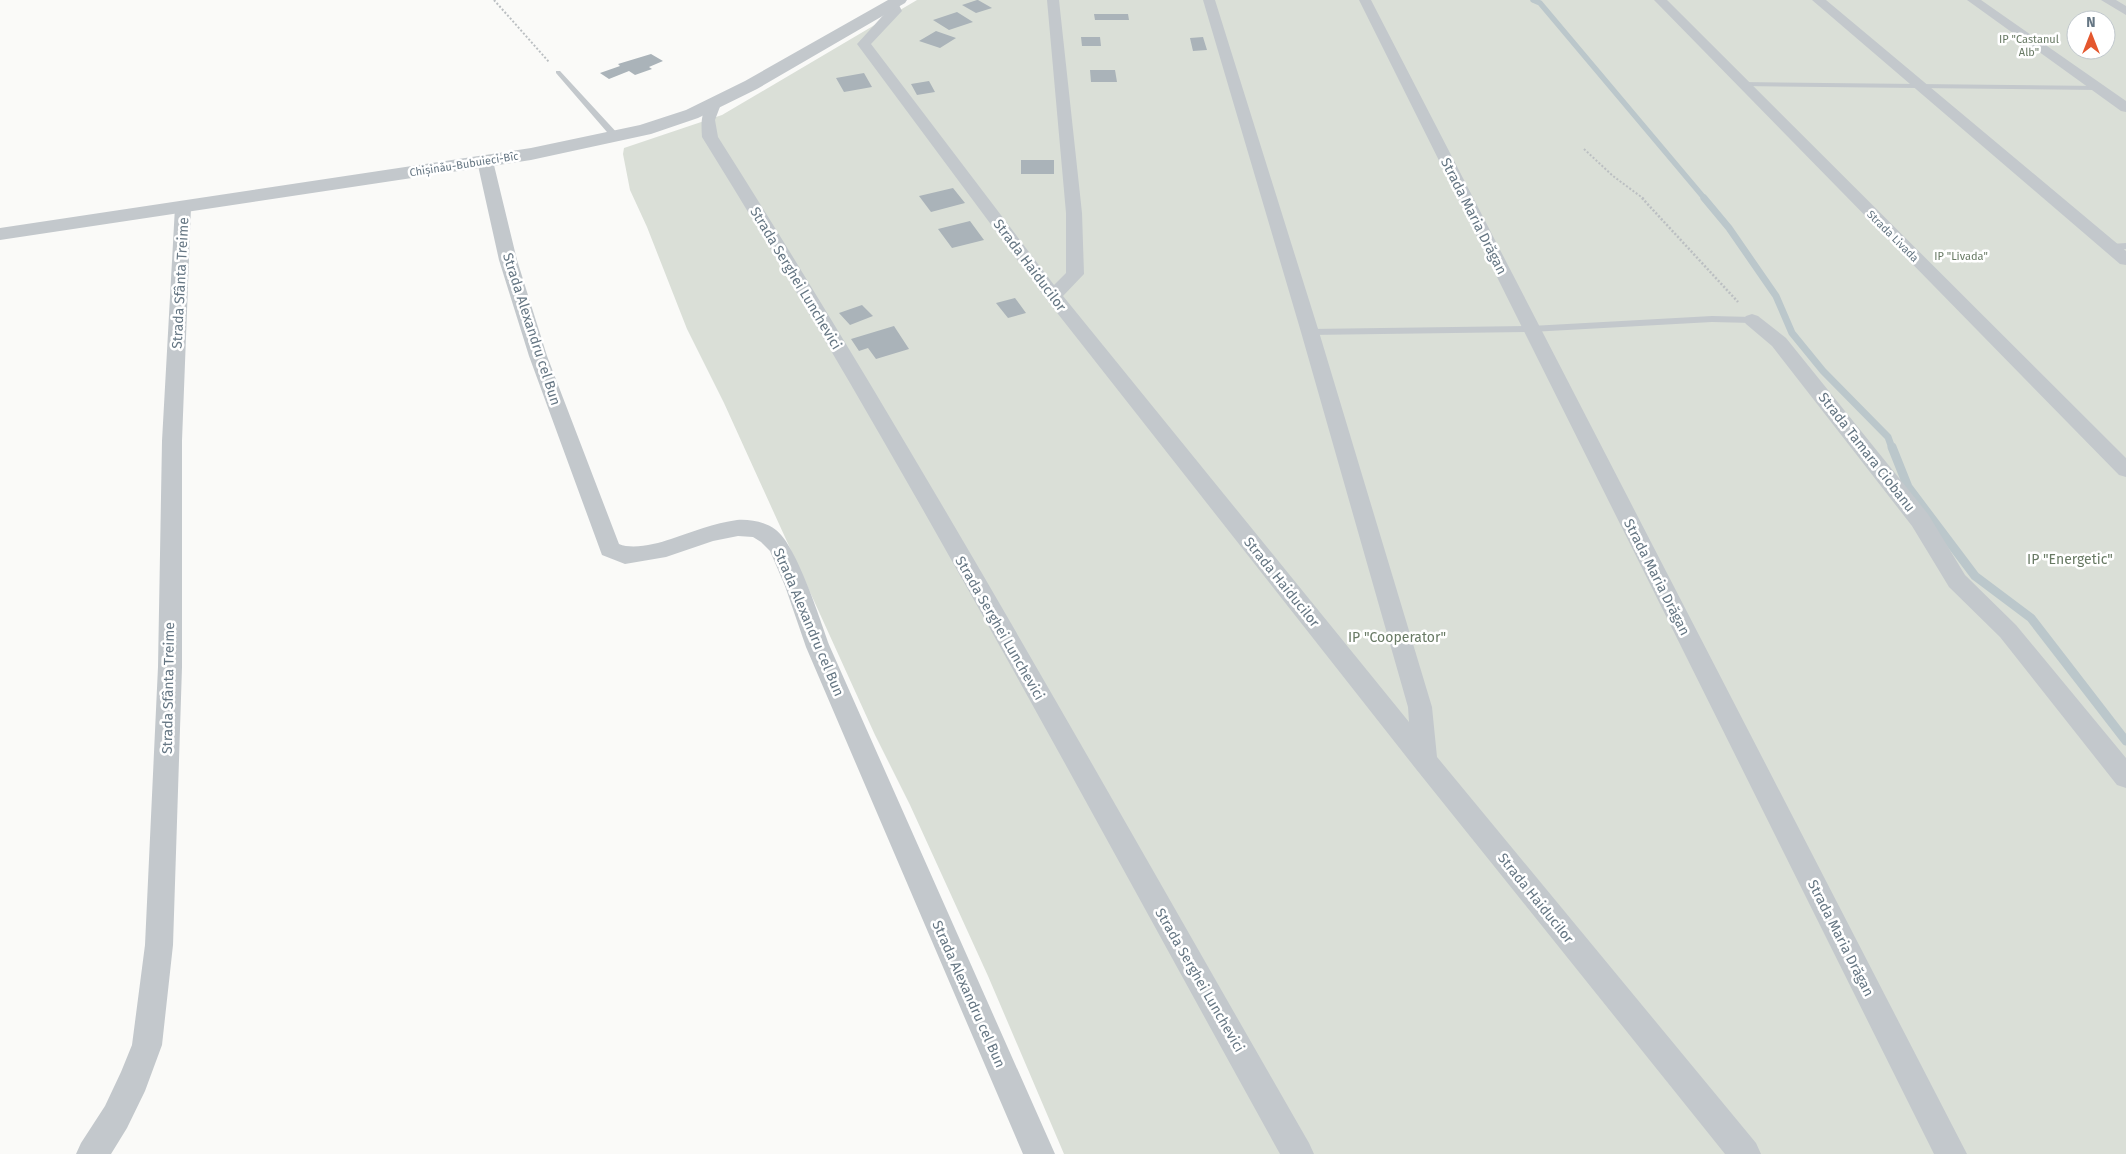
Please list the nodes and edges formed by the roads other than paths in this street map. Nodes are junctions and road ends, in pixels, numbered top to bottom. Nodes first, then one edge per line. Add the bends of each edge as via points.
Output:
1 (1052, 0) edge
2 (1209, 0) edge
3 (1365, 0) edge
4 (1660, 0) edge
5 (1818, 0) edge
6 (1973, 0) edge
7 (2107, 0) edge
8 (895, 2) edge
9 (2126, 11) edge
10 (558, 72) road end
11 (1743, 84) junction
12 (1921, 85) junction
13 (2099, 88) junction
14 (714, 104) junction
15 (2126, 108) edge
16 (616, 137) junction
17 (485, 161) junction
18 (183, 207) junction
19 (0, 234) edge
20 (2119, 247) edge
21 (2126, 260) edge
22 (1053, 296) junction
23 (1752, 320) joint
24 (1531, 329) junction
25 (1310, 332) junction
26 (2126, 470) edge
27 (1425, 761) junction
28 (2126, 778) edge
29 (92, 1154) edge
30 (1039, 1154) edge
31 (1298, 1154) edge
32 (1745, 1154) edge
33 (1951, 1154) edge

1 - 22 street via 1074,213 1075,274
2 - 25 street
3 - 24 street, Strada Maria Drăgan
4 - 11 street, Strada Livada
5 - 12 street
6 - 13 street
7 - 9 street
8 - 14 street, Chișinău-Bubuieci-Bîc
8 - 22 street, Strada Haiducilor via 895,11 864,44
10 - 16 lane
11 - 12 lane
11 - 26 street, Strada Livada
12 - 13 lane
12 - 20 street
13 - 15 street
14 - 16 street, Chișinău-Bubuieci-Bîc via 668,123
14 - 31 street, Strada Serghei Lunchevici via 708,120 710,138 910,469
16 - 17 street, Chișinău-Bubuieci-Bîc
17 - 18 street, Chișinău-Bubuieci-Bîc
17 - 30 street, Strada Alexandru cel Bun via 508,260 538,356 610,549 625,556 666,549 738,528 757,529 779,547 818,647
18 - 19 street, Chișinău-Bubuieci-Bîc
18 - 29 street, Strada Sfânta Treime via 172,441 170,667 159,945 147,1045 116,1117
20 - 21 street
22 - 27 street, Strada Haiducilor
23 - 24 lane via 1712,319
23 - 28 street, Strada Tamara Ciobanu via 1779,342 1920,520 1957,581 2008,631
24 - 25 lane
24 - 33 street, Strada Maria Drăgan
25 - 27 street via 1420,707
27 - 32 street, Strada Haiducilor

